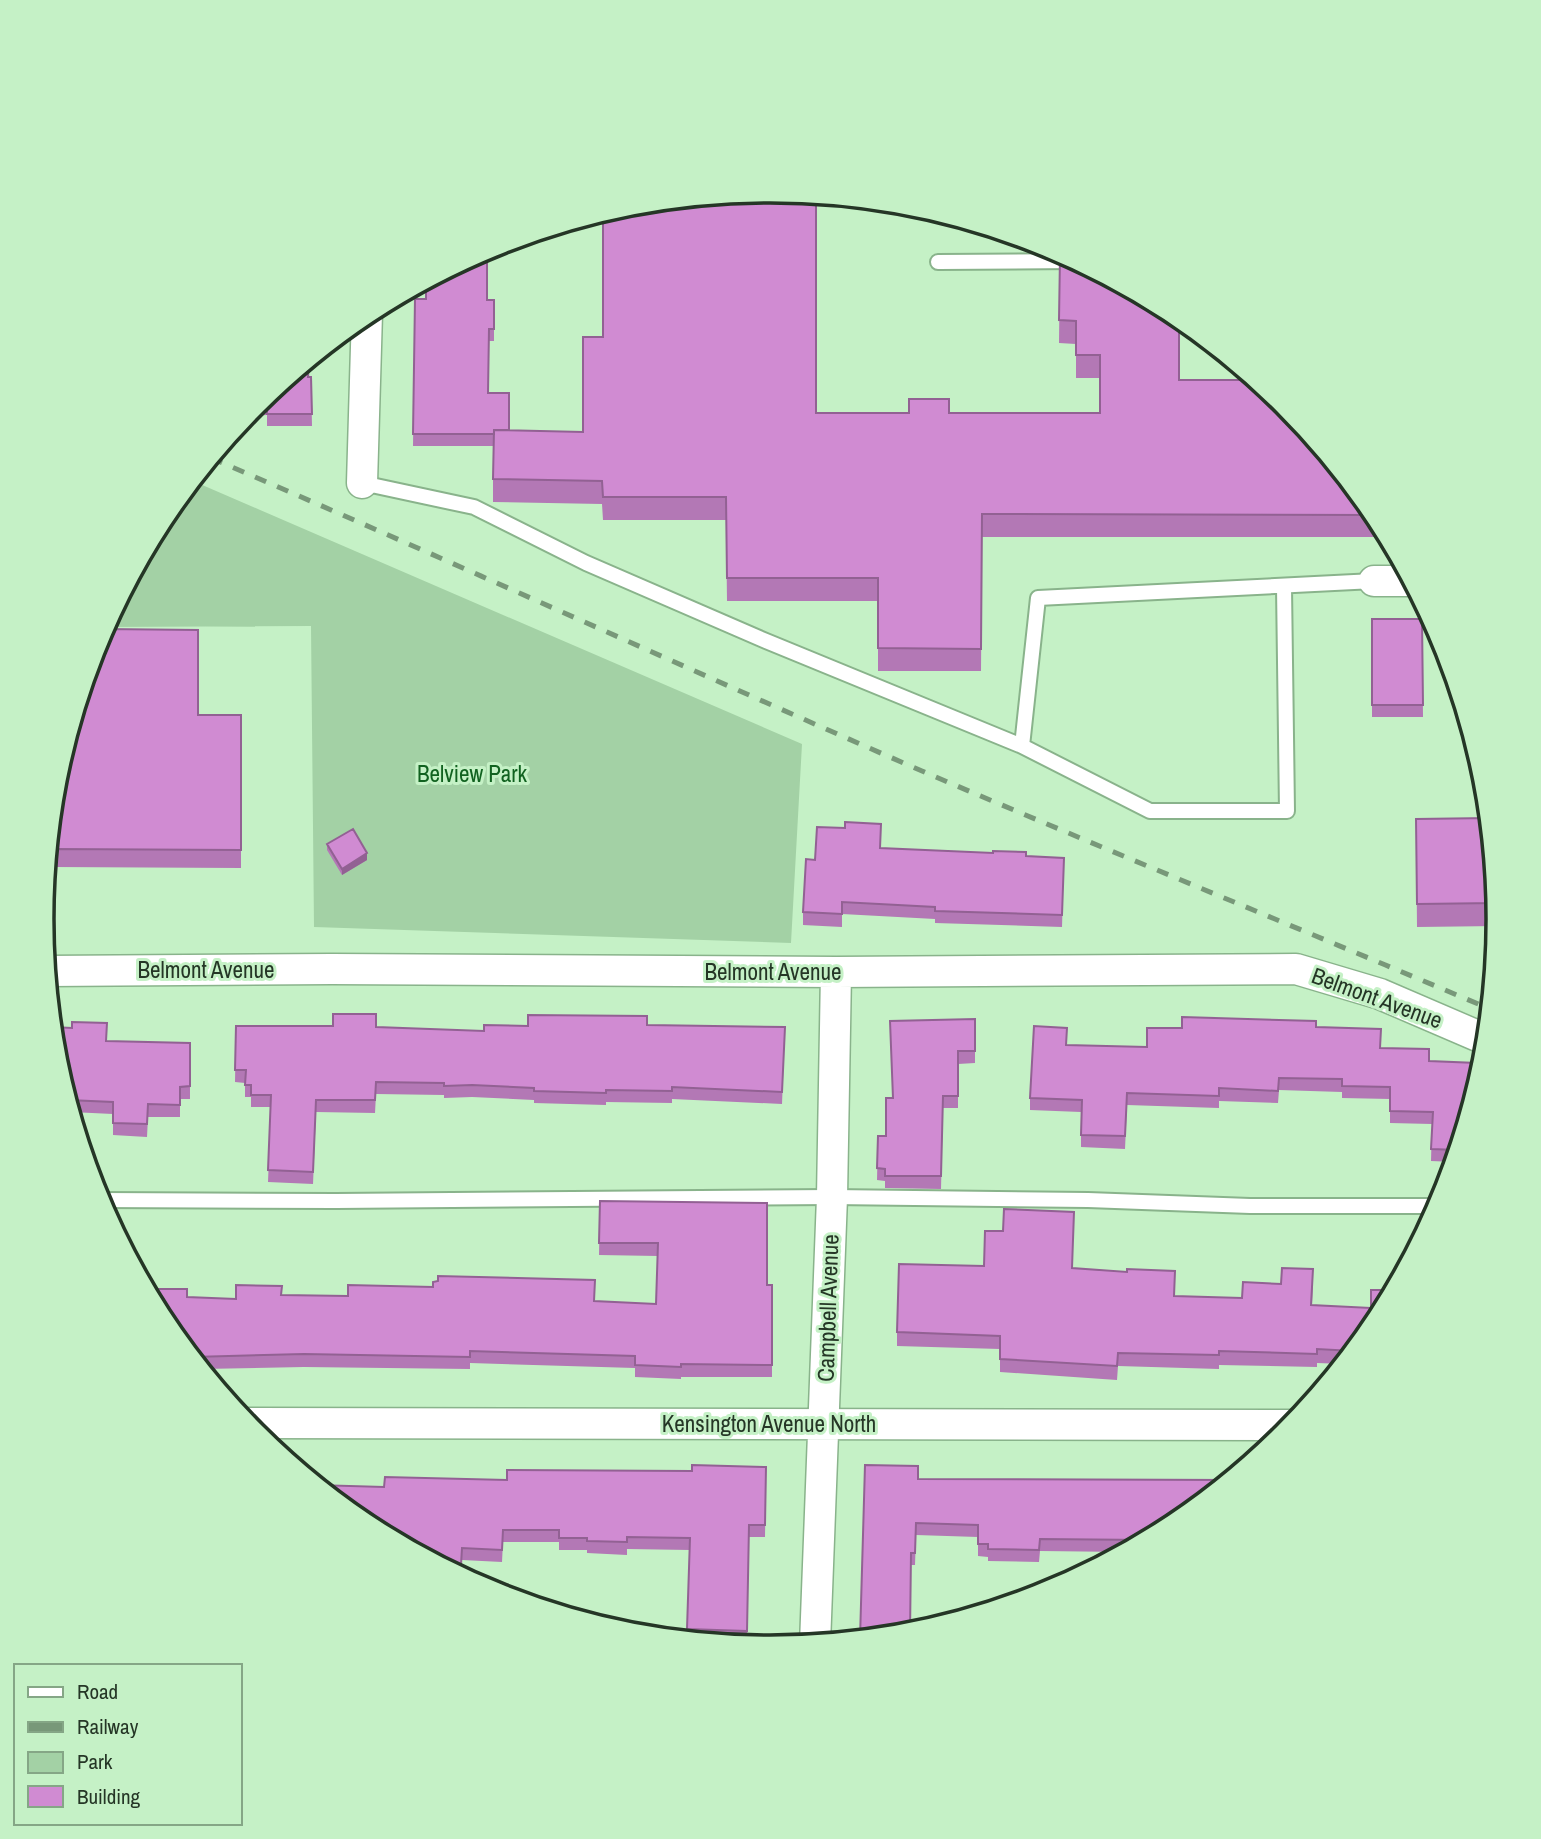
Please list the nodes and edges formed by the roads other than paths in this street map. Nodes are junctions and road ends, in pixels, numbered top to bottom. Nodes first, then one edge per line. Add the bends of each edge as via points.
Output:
1 (1052, 261) edge
2 (938, 262) dead end
3 (367, 328) edge
4 (362, 483) joint
5 (1374, 581) joint
6 (1401, 581) edge
7 (1284, 587) junction
8 (1022, 746) junction
9 (56, 971) edge
10 (836, 972) junction
11 (1477, 1036) edge
12 (832, 1197) junction
13 (112, 1200) edge
14 (1427, 1206) edge
15 (261, 1423) edge
16 (824, 1425) junction
17 (1278, 1425) edge
18 (815, 1634) edge

1 - 2 lane
3 - 4 street
4 - 8 lane via 474,507 586,563
5 - 6 street
5 - 7 lane
7 - 8 lane via 1038,598
7 - 8 lane via 1287,811 1150,811
9 - 10 street, Belmont Avenue
10 - 11 street, Belmont Avenue via 1296,970 1380,994
10 - 12 street, Campbell Avenue
12 - 13 lane
12 - 14 lane
12 - 16 street, Campbell Avenue
15 - 16 street, Kensington Avenue North
16 - 17 street, Kensington Avenue North
16 - 18 street, Campbell Avenue

